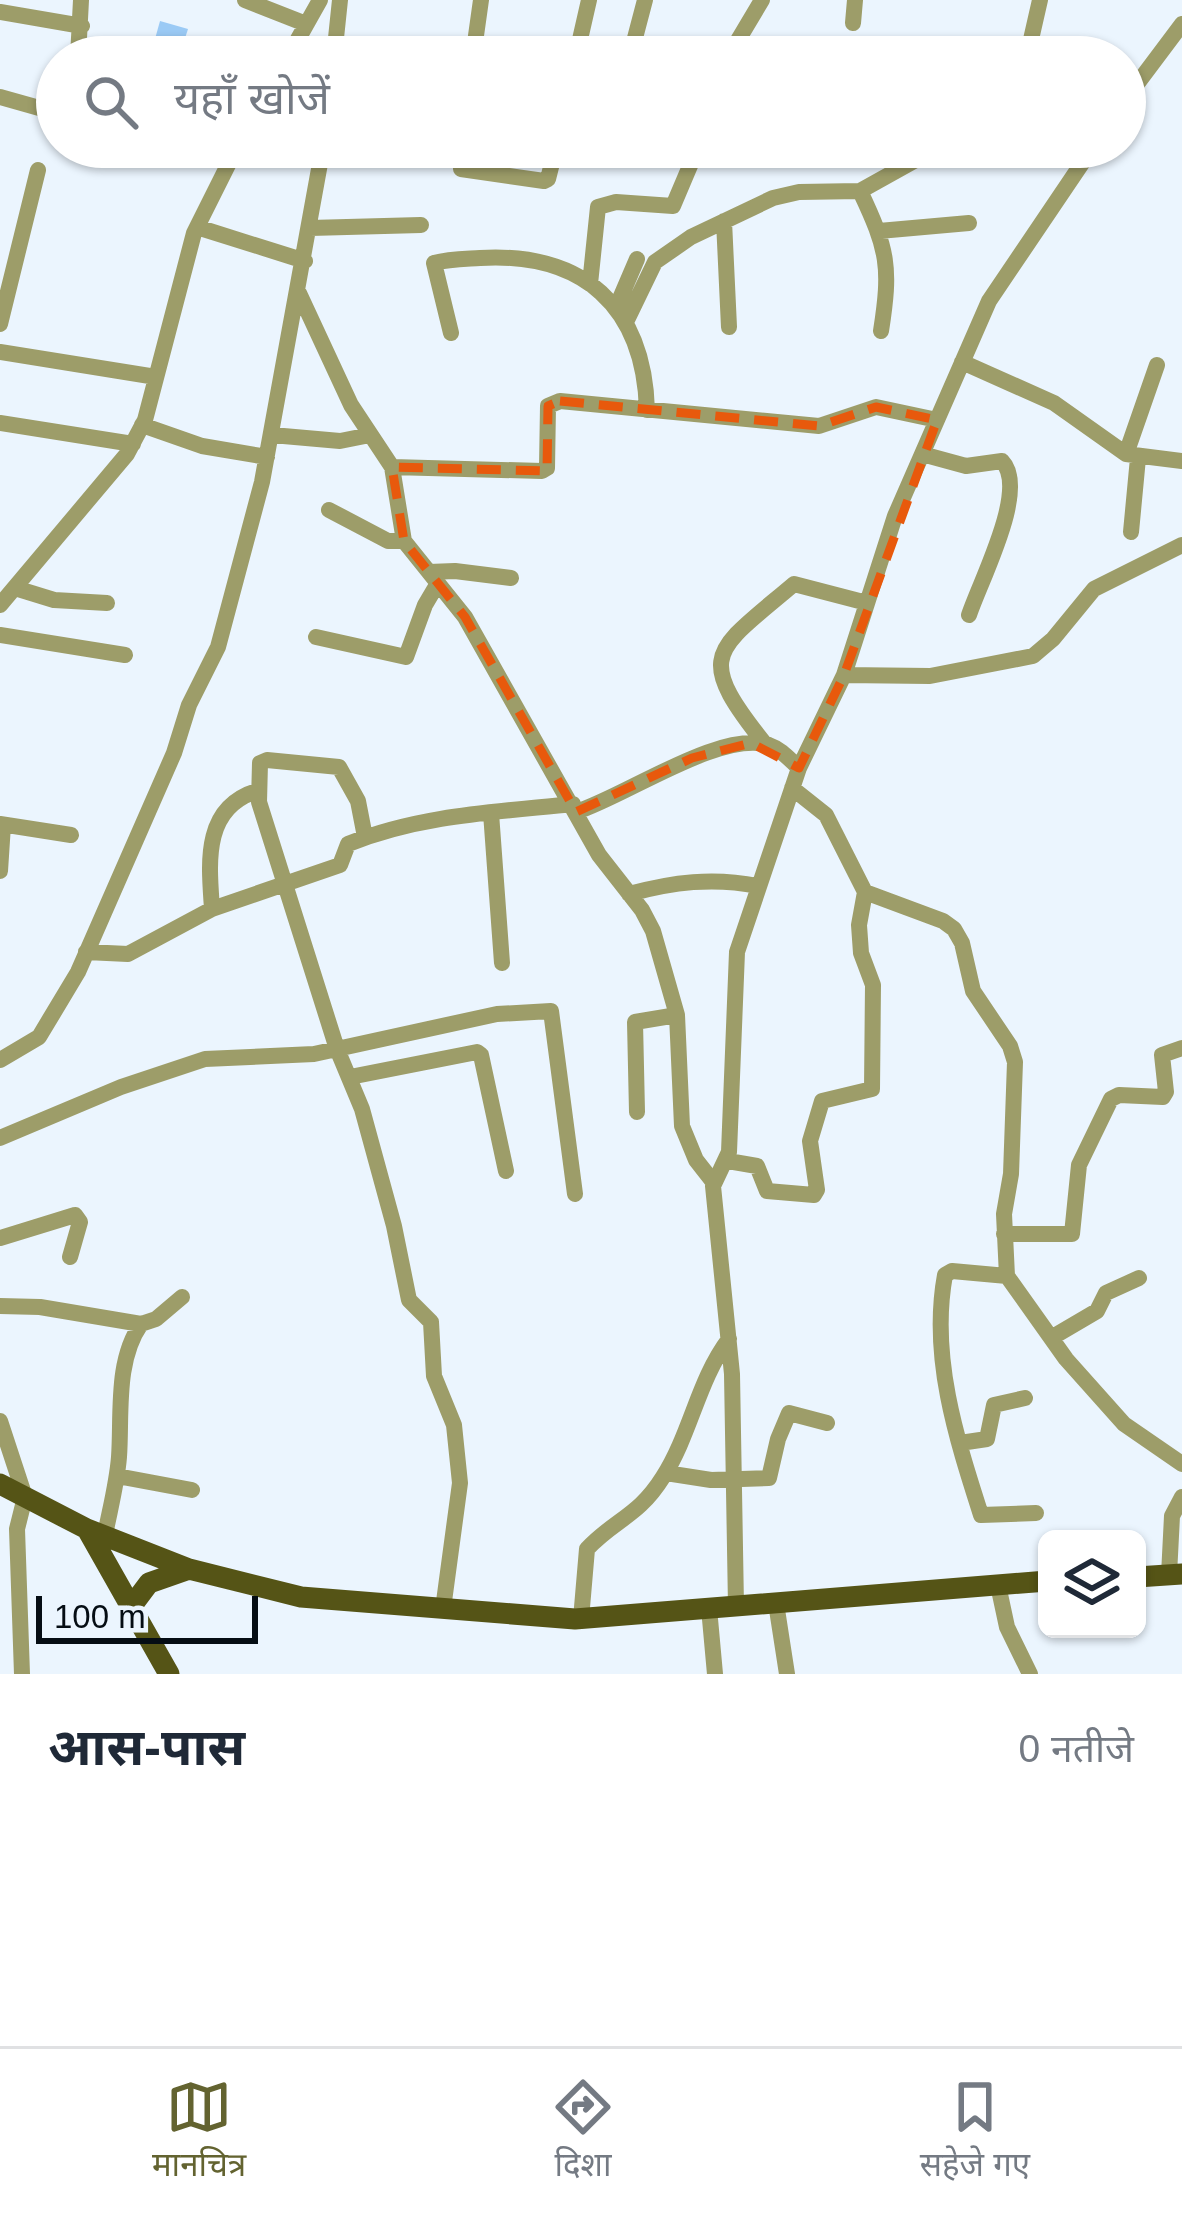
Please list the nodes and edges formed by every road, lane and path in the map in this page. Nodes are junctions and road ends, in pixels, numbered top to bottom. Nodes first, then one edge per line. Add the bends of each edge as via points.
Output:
1 (82, 0) edge
2 (245, 0) edge
3 (320, 0) edge
4 (340, 0) edge
5 (481, 0) edge
6 (589, 0) edge
7 (645, 0) edge
8 (762, 0) edge
9 (856, 0) edge
10 (1040, 0) edge
11 (0, 12) edge
12 (853, 23) dead end
13 (306, 24) junction
14 (1182, 24) edge
15 (82, 26) junction
16 (81, 36) edge
17 (299, 36) edge
18 (336, 36) edge
19 (476, 36) edge
20 (581, 36) edge
21 (636, 36) edge
22 (741, 36) edge
23 (1032, 36) edge
24 (1146, 72) edge
25 (0, 97) edge
26 (36, 107) edge
27 (226, 168) edge
28 (320, 168) edge
29 (460, 168) edge
30 (551, 168) edge
31 (689, 168) edge
32 (901, 168) edge
33 (1079, 168) edge
34 (38, 170) dead end
35 (860, 191) junction
36 (724, 221) junction
37 (969, 223) dead end
38 (421, 225) dead end
39 (197, 227) junction
40 (310, 228) junction
41 (879, 231) junction
42 (305, 260) junction
43 (637, 260) dead end
44 (6, 266) edge
45 (590, 284) junction
46 (299, 292) junction
47 (621, 315) junction
48 (0, 324) edge
49 (729, 327) dead end
50 (880, 332) dead end
51 (451, 333) dead end
52 (0, 352) edge
53 (962, 362) junction
54 (1157, 365) dead end
55 (156, 377) junction
56 (647, 410) junction
57 (937, 420) junction
58 (0, 423) edge
59 (142, 425) junction
60 (272, 434) junction
61 (370, 435) junction
62 (133, 444) junction
63 (922, 454) junction
64 (1132, 456) junction
65 (267, 457) junction
66 (1182, 461) edge
67 (392, 467) junction
68 (329, 510) dead end
69 (1130, 532) dead end
70 (404, 542) junction
71 (1182, 544) edge
72 (434, 578) junction
73 (511, 578) dead end
74 (15, 587) junction
75 (107, 603) dead end
76 (867, 604) junction
77 (0, 605) edge
78 (969, 615) dead end
79 (0, 635) edge
80 (316, 637) dead end
81 (125, 655) dead end
82 (844, 675) junction
83 (765, 744) junction
84 (799, 768) junction
85 (792, 788) junction
86 (257, 791) junction
87 (574, 808) junction
88 (491, 813) junction
89 (1, 824) edge
90 (71, 835) dead end
91 (364, 837) junction
92 (0, 871) edge
93 (286, 883) junction
94 (758, 886) junction
95 (865, 892) junction
96 (629, 894) junction
97 (212, 909) junction
98 (86, 952) junction
99 (502, 963) dead end
100 (677, 1015) junction
101 (337, 1048) junction
102 (1182, 1048) edge
103 (0, 1060) edge
104 (350, 1077) junction
105 (637, 1112) dead end
106 (0, 1138) edge
107 (728, 1161) junction
108 (506, 1171) dead end
109 (714, 1183) junction
110 (575, 1194) dead end
111 (1004, 1234) junction
112 (0, 1238) edge
113 (70, 1257) dead end
114 (1006, 1276) junction
115 (1139, 1278) dead end
116 (182, 1297) dead end
117 (0, 1306) edge
118 (141, 1324) junction
119 (1051, 1338) junction
120 (729, 1339) junction
121 (1025, 1398) dead end
122 (0, 1421) edge
123 (826, 1423) dead end
124 (960, 1443) junction
125 (1182, 1464) edge
126 (666, 1473) junction
127 (117, 1476) junction
128 (735, 1481) junction
129 (0, 1484) edge
130 (192, 1490) dead end
131 (25, 1497) junction
132 (1182, 1497) edge
133 (1036, 1513) dead end
134 (96, 1532) junction
135 (189, 1569) junction
136 (1175, 1575) edge
137 (1038, 1582) edge
138 (998, 1585) junction
139 (776, 1603) junction
140 (736, 1606) junction
141 (131, 1607) junction
142 (710, 1608) junction
143 (443, 1609) junction
144 (581, 1619) junction
145 (22, 1674) edge
146 (169, 1674) edge
147 (715, 1674) edge
148 (787, 1674) edge
149 (1030, 1674) edge

1 - 15 street
2 - 13 street
3 - 13 street
4 - 18 street
5 - 19 street
6 - 20 street
7 - 21 street
8 - 22 street
9 - 12 street
10 - 23 street
11 - 15 street
13 - 17 street
14 - 24 street
15 - 16 street
25 - 26 street
27 - 39 street
28 - 40 street
29 - 30 street via 544,181
31 - 45 street via 673,206 598,207
32 - 35 street
33 - 53 street via 989,302
34 - 44 street
35 - 36 street via 799,192
35 - 41 street
36 - 47 street via 661,256
36 - 49 street
37 - 41 street
38 - 40 street
39 - 42 street
39 - 55 street
40 - 42 street
41 - 50 street via 889,273
42 - 46 street
43 - 47 street
44 - 48 street
45 - 47 street
45 - 51 street via 545,261 440,260 433,267
46 - 60 street
46 - 61 street
47 - 56 street
52 - 55 street
53 - 57 street
53 - 64 street via 1054,403
54 - 64 street
55 - 59 street
56 - 57 street via 819,426 877,407
56 - 67 street via 550,404 542,471
57 - 63 street
58 - 62 street
59 - 62 street
59 - 65 street
60 - 61 street via 340,441
60 - 65 street
61 - 67 street
62 - 74 street
63 - 76 street
63 - 78 street via 966,466 1002,461 1012,478 1010,505
64 - 66 street
64 - 69 street
65 - 98 street via 218,647
67 - 70 street
68 - 70 street
70 - 72 street
71 - 82 street via 1094,589 1034,656 930,676
72 - 73 street via 455,571
72 - 80 street via 406,657
72 - 87 street via 465,617
74 - 75 street via 54,600
74 - 77 street
76 - 82 street
76 - 83 street via 794,584 724,650 723,687
79 - 81 street
82 - 84 street
83 - 84 street
83 - 87 street via 692,758
84 - 85 street
85 - 94 street
85 - 95 street via 826,815
86 - 91 street via 262,761 339,767 358,801
86 - 93 street
86 - 97 street via 231,805 213,832
87 - 88 street
87 - 96 street
88 - 91 street via 421,820
88 - 99 street
89 - 90 street
89 - 92 street
91 - 93 street via 346,846 340,865
93 - 97 street
93 - 101 street
94 - 96 street via 696,880
94 - 107 street via 737,952
95 - 107 street via 859,925 873,985 872,1090 822,1101 811,1141 814,1195 767,1191 757,1166
95 - 111 street via 954,929 973,991 1010,1046 1016,1086
96 - 100 street via 653,931
97 - 98 street via 128,954
98 - 103 street via 39,1037
100 - 105 street via 635,1022
100 - 109 street via 682,1126
101 - 104 street
101 - 106 street via 205,1059
101 - 110 street via 497,1014 551,1011
102 - 111 street via 1162,1055 1165,1095 1111,1099 1079,1165 1072,1234
104 - 108 street via 477,1052
104 - 143 street via 409,1300 431,1322 434,1376 455,1434 460,1483
107 - 109 street
109 - 120 street
111 - 114 street
112 - 113 street via 75,1215
114 - 119 street
114 - 124 street via 944,1275 939,1338
115 - 119 street
116 - 118 street
117 - 118 street
118 - 127 street via 120,1400
119 - 125 street via 1124,1424
120 - 126 street
120 - 128 street
121 - 124 street via 994,1406 987,1439
122 - 131 street
123 - 128 street via 789,1413 771,1477
124 - 133 street via 981,1515
126 - 128 street
126 - 144 street via 644,1506 587,1549
127 - 130 street
127 - 134 street
128 - 140 street
129 - 131 main road
131 - 134 main road
131 - 145 street via 17,1529
132 - 136 street via 1172,1516
134 - 135 main road
134 - 141 main road
135 - 141 main road via 149,1583
135 - 143 main road via 301,1597
137 - 138 main road
138 - 139 main road
138 - 149 street
139 - 140 main road
139 - 148 street
140 - 142 main road
141 - 146 main road
142 - 144 main road
142 - 147 street
143 - 144 main road

